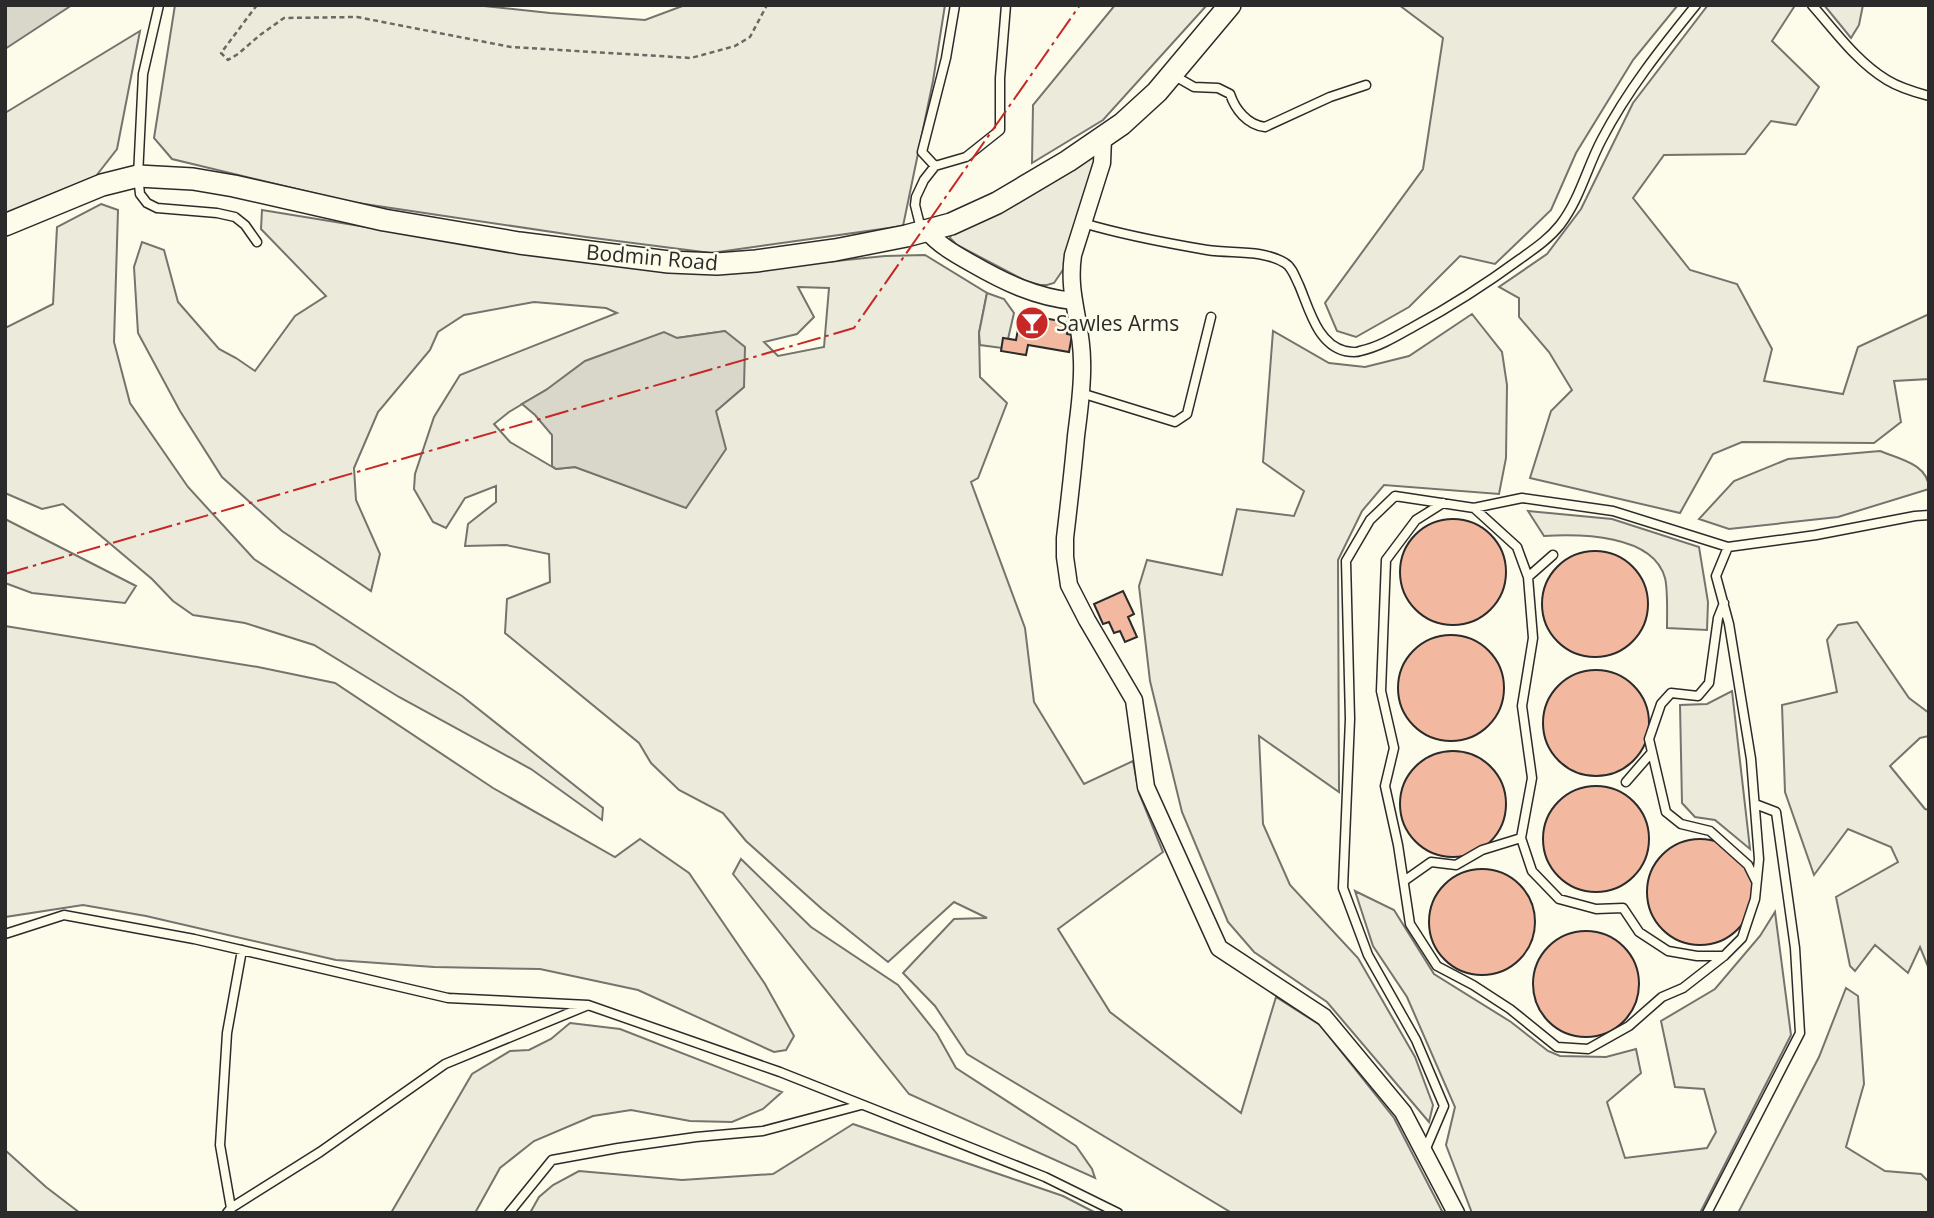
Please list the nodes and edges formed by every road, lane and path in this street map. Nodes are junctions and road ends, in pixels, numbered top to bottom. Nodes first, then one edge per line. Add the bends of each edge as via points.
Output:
1 (159, 5) edge
2 (257, 5) edge
3 (767, 5) edge
4 (955, 5) edge
5 (1006, 5) edge
6 (1230, 5) edge
7 (1696, 5) edge
8 (1812, 5) edge
9 (1173, 75) junction
10 (1366, 85) dead end
11 (1929, 96) edge
12 (1103, 138) junction
13 (934, 166) junction
14 (138, 176) junction
15 (1083, 223) junction
16 (5, 225) edge
17 (927, 232) junction
18 (257, 242) dead end
19 (1073, 301) junction
20 (1210, 317) dead end
21 (1081, 393) junction
22 (1443, 503) junction
23 (1474, 508) junction
24 (1929, 515) edge
25 (1728, 547) junction
26 (1553, 555) dead end
27 (1528, 577) junction
28 (1724, 603) junction
29 (1652, 752) junction
30 (1626, 782) dead end
31 (1755, 804) junction
32 (1521, 838) junction
33 (1404, 881) junction
34 (1757, 882) junction
35 (5, 934) edge
36 (242, 950) junction
37 (1724, 956) junction
38 (588, 1004) junction
39 (861, 1105) junction
40 (1424, 1153) junction
41 (229, 1210) edge
42 (509, 1213) edge
43 (1118, 1213) edge
44 (1456, 1213) edge
45 (1707, 1213) edge

1 - 14 lane via 143,75
2 - 3 path via 221,53 228,60 284,18 356,17 512,47 691,58 750,37
4 - 13 lane via 922,152
5 - 13 lane via 1000,130 965,157
6 - 9 main road, Bodmin Road
7 - 15 lane via 1616,114 1559,227 1514,264 1447,308 1359,352 1326,342 1286,264
8 - 11 lane via 1872,69
9 - 10 lane via 1194,87 1230,93 1242,116 1265,127
9 - 12 main road, Bodmin Road
12 - 15 street via 1102,163
12 - 17 main road, Bodmin Road via 997,203
13 - 17 lane via 915,205
14 - 16 main road, Bodmin Road via 82,192
14 - 17 main road, Bodmin Road via 234,186 384,220 519,243 680,263 786,257
14 - 18 lane via 146,203 235,217
15 - 19 street via 1070,270
17 - 19 street via 950,251 1006,282 1040,296
19 - 21 street via 1081,343
20 - 21 lane via 1187,414 1175,422
21 - 40 street via 1065,538 1069,584 1134,700 1146,787 1219,948 1324,1017 1403,1112
22 - 23 lane
22 - 33 lane via 1416,520 1386,560 1381,691 1394,748 1385,786
22 - 40 lane via 1395,496 1370,520 1346,561 1350,719 1343,888 1368,955 1416,1041 1444,1106
23 - 25 lane via 1522,498 1613,511
23 - 27 lane via 1517,547
24 - 25 lane
25 - 28 lane via 1716,576
26 - 27 lane
27 - 32 lane via 1533,638 1522,706 1532,778
28 - 29 lane via 1709,682 1698,696 1671,692 1661,704 1649,739
28 - 31 lane
29 - 30 lane
29 - 34 lane via 1667,812 1681,824 1710,831 1748,865
31 - 34 lane
31 - 45 lane via 1776,812 1795,948 1800,1033
32 - 33 lane via 1456,864 1431,862
32 - 37 lane via 1532,871 1559,899 1596,909 1623,908 1639,932 1668,951
33 - 37 lane via 1410,924 1437,966 1510,1009 1557,1048 1588,1049 1629,1026 1662,997 1683,988
34 - 37 lane via 1742,938
35 - 36 lane via 64,915
36 - 38 lane via 448,998
36 - 41 lane via 227,1032 220,1144
38 - 39 lane
38 - 41 lane via 445,1064
39 - 42 lane via 763,1131 552,1160
39 - 43 lane via 1045,1177
40 - 44 street

